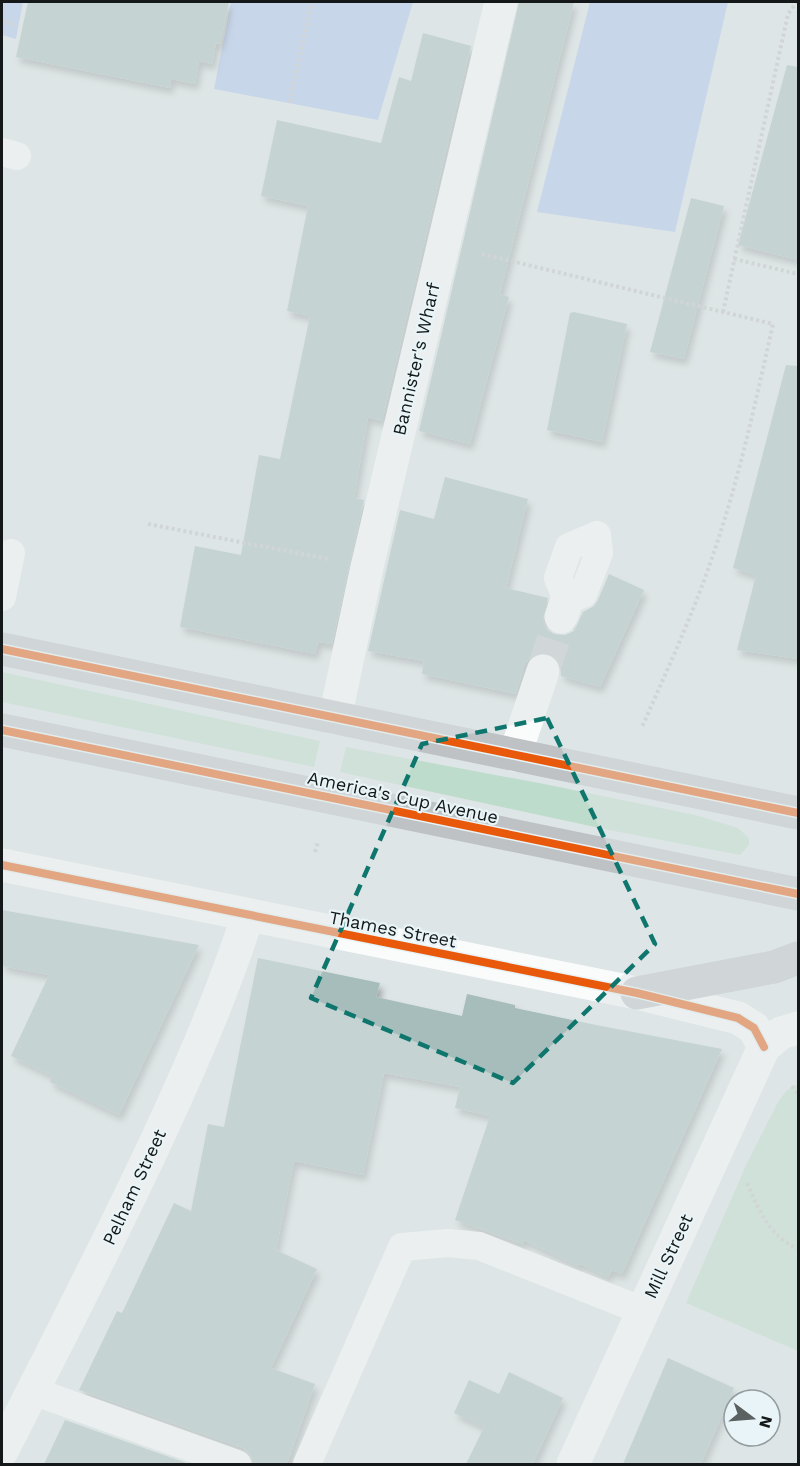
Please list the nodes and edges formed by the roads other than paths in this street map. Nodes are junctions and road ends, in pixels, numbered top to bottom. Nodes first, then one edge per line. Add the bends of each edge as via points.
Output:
1 (501, 2) edge
2 (11, 553) dead end
3 (2, 597) edge
4 (2, 649) edge
5 (543, 671) tunnel mouth
6 (334, 718) junction
7 (2, 730) edge
8 (515, 755) junction
9 (798, 813) edge
10 (2, 865) edge
11 (798, 894) edge
12 (248, 915) junction
13 (798, 958) edge
14 (637, 993) junction
15 (798, 1028) edge
16 (764, 1047) junction
17 (643, 1311) junction
18 (33, 1391) junction
19 (2, 1451) edge
20 (237, 1464) edge
21 (307, 1464) edge
22 (573, 1464) edge

1 - 6 street, Bannister's Wharf
2 - 3 lane
4 - 6 main road
5 - 8 street
6 - 8 main road
7 - 11 main road, America's Cup Avenue
8 - 9 main road
10 - 12 street, Thames Street
12 - 14 street, Thames Street
12 - 18 street, Pelham Street via 190,1069
13 - 14 main road via 774,967
14 - 16 street, Thames Street via 738,1018 754,1028
15 - 16 street via 782,1033
16 - 17 street, Mill Street
17 - 21 lane via 479,1246 448,1243 402,1247
17 - 22 street, Mill Street
18 - 19 street, Pelham Street
18 - 20 lane

